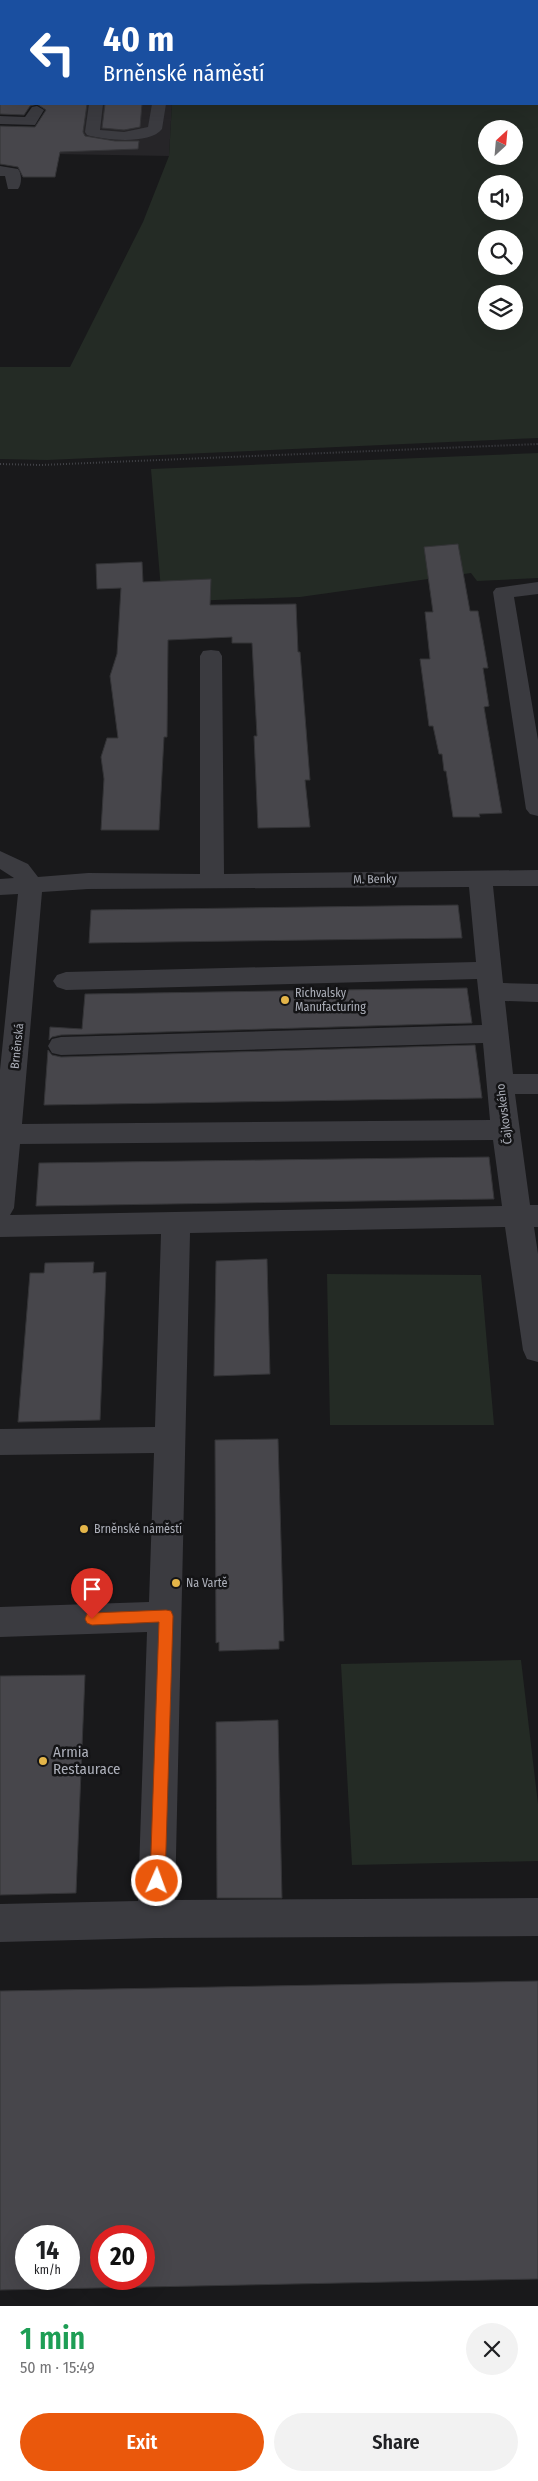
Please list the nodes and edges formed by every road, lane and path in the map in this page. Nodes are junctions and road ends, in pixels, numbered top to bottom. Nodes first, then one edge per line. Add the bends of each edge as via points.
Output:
1 (96, 105) edge
2 (159, 105) edge
3 (37, 110) dead end
4 (0, 120) edge
5 (0, 171) edge
6 (13, 186) dead end
7 (538, 444) edge
8 (0, 464) edge
9 (538, 588) edge
10 (210, 656) dead end
11 (538, 809) edge
12 (0, 859) edge
13 (480, 877) junction
14 (538, 878) edge
15 (212, 882) junction
16 (31, 884) junction
17 (0, 887) edge
18 (66, 981) dead end
19 (491, 981) junction
20 (538, 993) edge
21 (496, 1034) junction
22 (61, 1046) dead end
23 (501, 1084) junction
24 (538, 1084) edge
25 (506, 1130) junction
26 (8, 1134) junction
27 (0, 1208) edge
28 (528, 1216) edge
29 (176, 1223) junction
30 (0, 1226) edge
31 (538, 1350) edge
32 (171, 1440) junction
33 (0, 1442) edge
34 (166, 1616) junction
35 (0, 1622) edge
36 (538, 1918) edge
37 (156, 1919) junction
38 (0, 1923) edge

1 - 2 street via 92,132 121,137 155,129
3 - 4 street via 30,122
5 - 6 street via 13,172
7 - 8 path via 41,465
9 - 11 street via 503,592
10 - 15 street
12 - 16 street via 20,869
13 - 14 street, M. Benky
13 - 15 street, M. Benky
13 - 19 street, Čajkovského
15 - 16 street, M. Benky
16 - 17 street, M. Benky
16 - 26 street, Brněnská
18 - 19 street
19 - 20 street
19 - 21 street, Čajkovského
21 - 22 street
21 - 23 street, Čajkovského
23 - 24 street
23 - 25 street, Čajkovského
25 - 26 street
25 - 28 street, Čajkovského
26 - 27 street, Brněnská
28 - 29 street
28 - 31 street, Čajkovského
29 - 30 street
29 - 32 street
32 - 33 street
32 - 34 street
34 - 35 street
34 - 37 street
36 - 37 street
37 - 38 street

